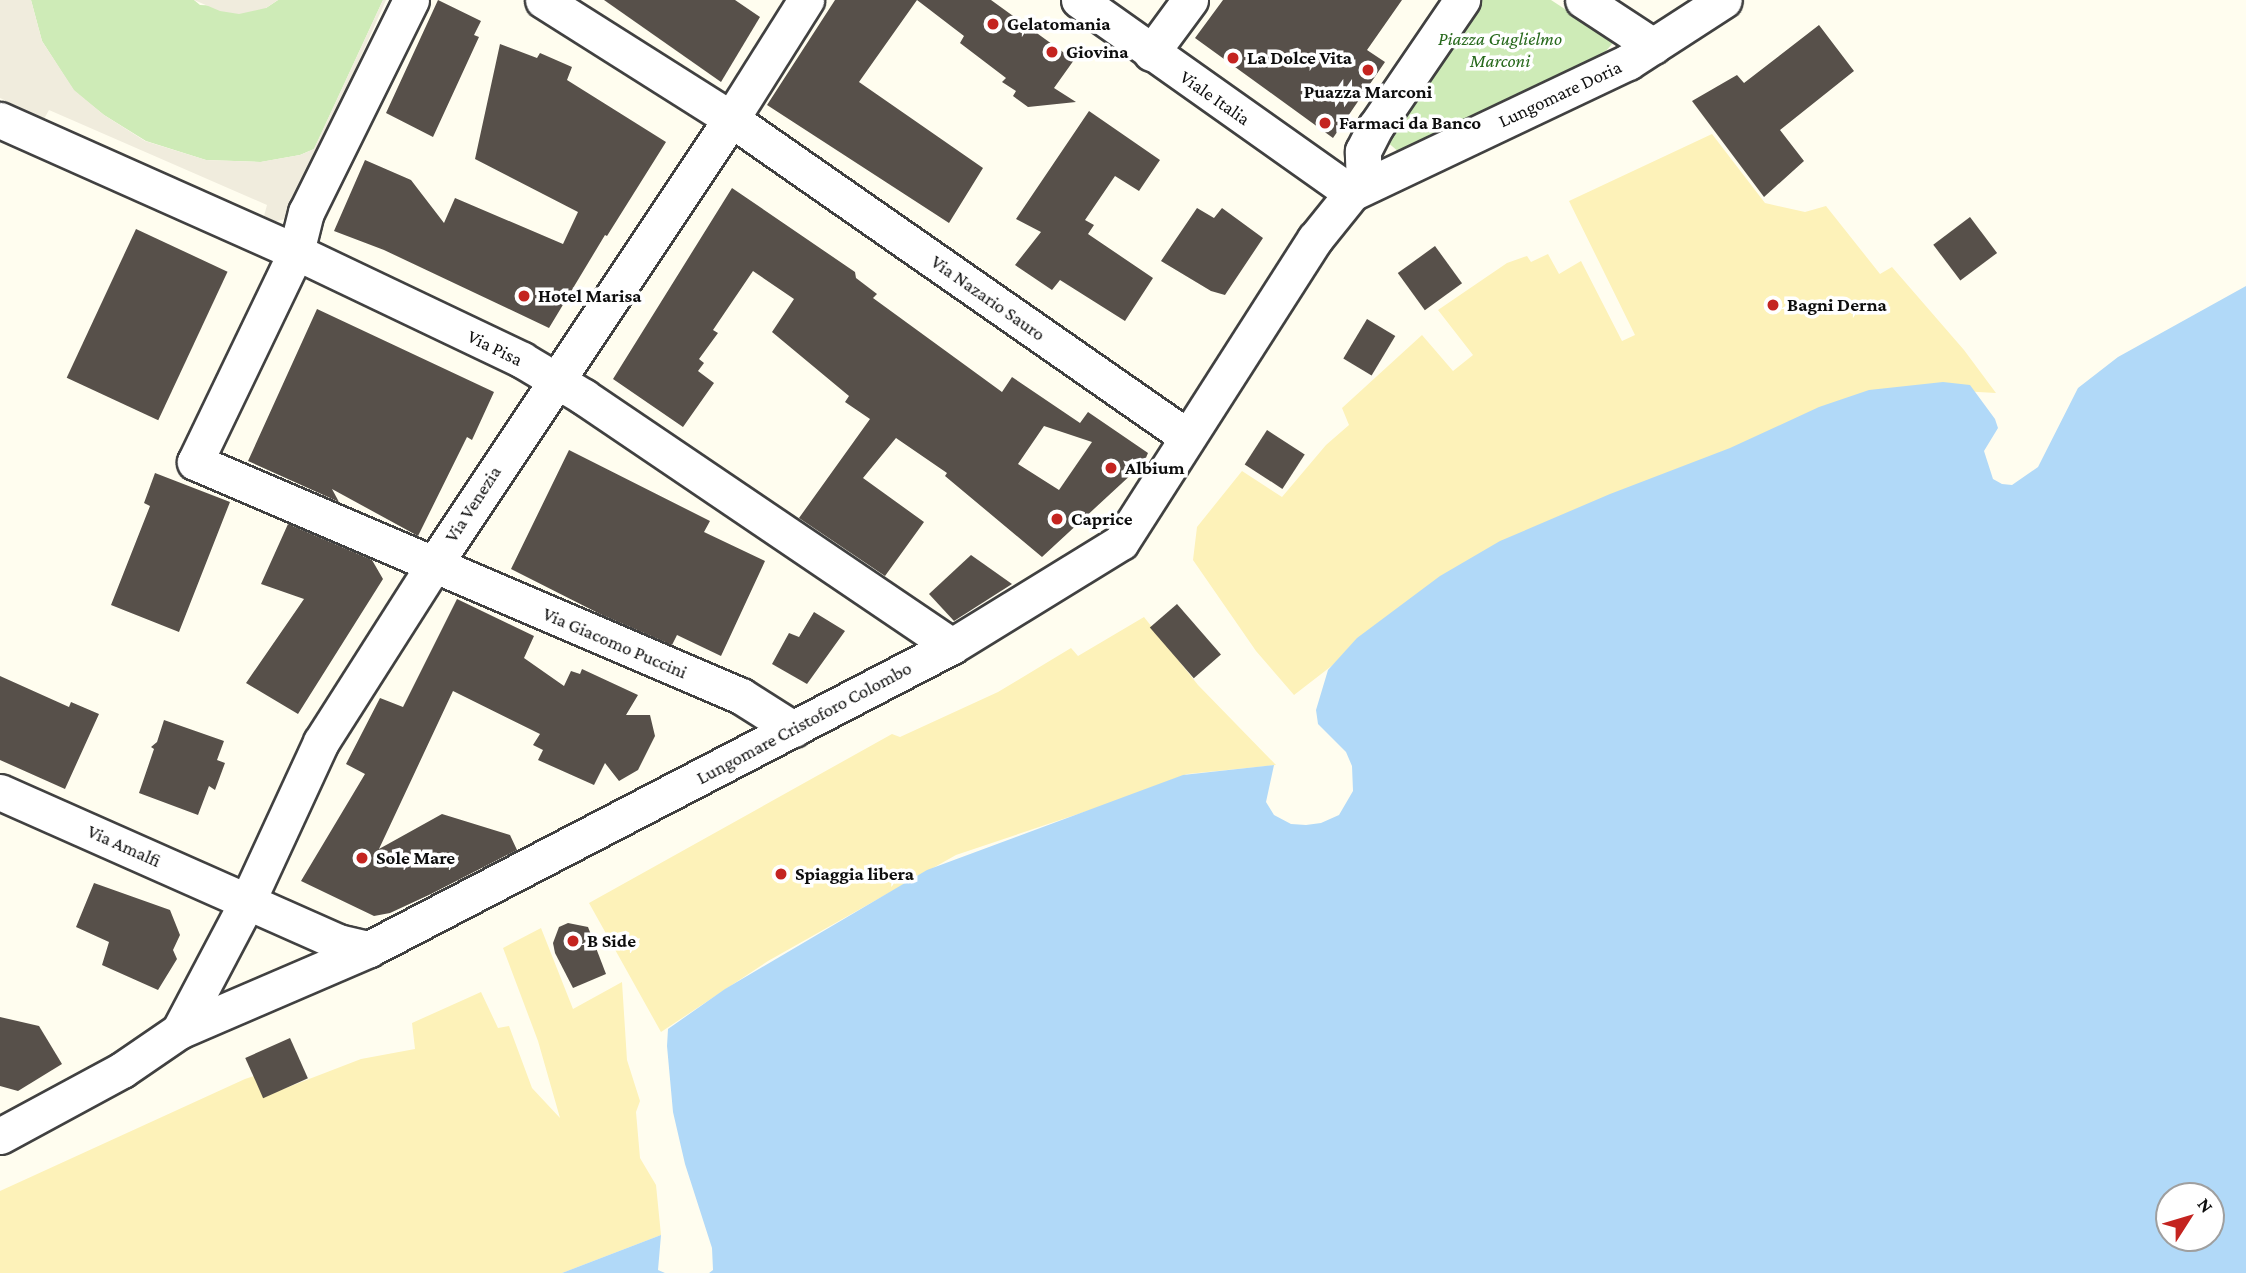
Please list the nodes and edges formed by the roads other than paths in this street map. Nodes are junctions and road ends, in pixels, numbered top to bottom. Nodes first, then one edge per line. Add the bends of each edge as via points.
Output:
1 (411, 0) edge
2 (806, 0) edge
3 (1079, 0) edge
4 (1190, 0) edge
5 (1462, 0) edge
6 (1583, 0) edge
7 (1724, 0) edge
8 (556, 3) edge
9 (1653, 46) junction
10 (1151, 53) junction
11 (731, 119) junction
12 (0, 120) edge
13 (1358, 190) junction
14 (296, 252) junction
15 (554, 380) junction
16 (1186, 436) junction
17 (433, 566) junction
18 (952, 646) junction
19 (793, 729) junction
20 (0, 792) edge
21 (248, 900) junction
22 (369, 949) junction
23 (179, 1031) junction
24 (0, 1136) edge

1 - 14 street via 306,212
2 - 11 street, Via Venezia
3 - 10 street, Viale Italia
4 - 10 street
5 - 13 street via 1376,126 1363,151
6 - 9 street
7 - 9 street, Lungomare Doria
8 - 11 street, Via Nazario Sauro
9 - 13 street, Lungomare Doria
10 - 13 street, Viale Italia
11 - 15 street, Via Venezia
11 - 16 street, Via Nazario Sauro
12 - 14 street, Via Pisa
13 - 16 street via 1315,239
14 - 15 street, Via Pisa via 522,360
14 - 17 street, Via Giacomo Puccini via 195,462
15 - 17 street, Via Venezia
15 - 18 street, Via Pisa
16 - 18 street, Lungomare Cristoforo Colombo via 1121,542
17 - 19 street, Via Giacomo Puccini via 741,696
17 - 21 street, Via Venezia via 321,742
18 - 19 street, Lungomare Cristoforo Colombo
19 - 22 street, Lungomare Cristoforo Colombo
20 - 21 street, Via Amalfi
21 - 22 street via 338,942
21 - 23 street, Via Venezia
22 - 23 street, Lungomare Cristoforo Colombo
23 - 24 street, Lungomare Cristoforo Colombo via 122,1070

